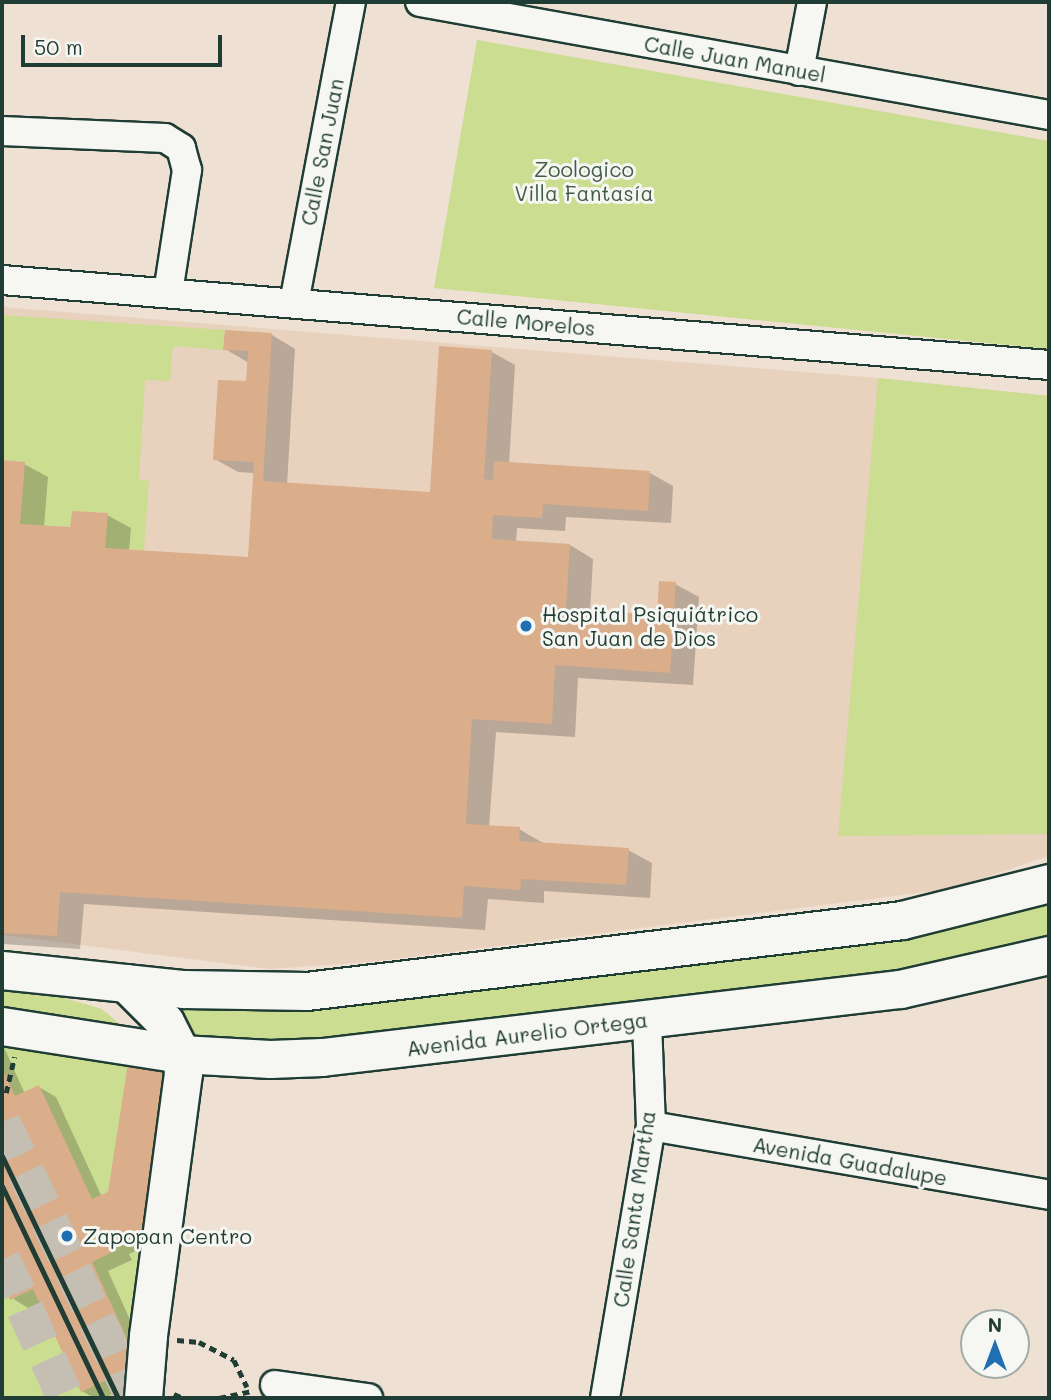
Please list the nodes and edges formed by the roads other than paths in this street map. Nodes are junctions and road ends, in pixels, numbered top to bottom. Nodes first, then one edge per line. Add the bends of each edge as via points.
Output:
1 (351, 2) edge
2 (420, 2) edge
3 (812, 2) edge
4 (799, 71) junction
5 (1049, 115) edge
6 (2, 131) edge
7 (2, 280) edge
8 (168, 293) junction
9 (293, 303) junction
10 (1049, 365) edge
11 (1049, 883) edge
12 (1049, 955) edge
13 (2, 970) edge
14 (126, 984) junction
15 (647, 1020) junction
16 (5, 1038) edge
17 (181, 1054) junction
18 (651, 1126) junction
19 (1049, 1195) edge
20 (262, 1388) road end
21 (143, 1398) edge
22 (368, 1398) edge
23 (605, 1398) edge

1 - 9 street, Calle San Juan
2 - 4 street, Calle Juan Manuel
3 - 4 street
4 - 5 street, Calle Juan Manuel
6 - 8 street via 165,138 181,148 187,170
7 - 8 street, Calle Morelos
8 - 9 street, Calle Morelos
9 - 10 street, Calle Morelos
11 - 14 main road via 902,920 306,992
12 - 15 main road, Avenida Aurelio Ortega via 900,989
13 - 14 main road
14 - 17 main road via 165,1022
15 - 17 main road, Avenida Aurelio Ortega via 322,1057
15 - 18 street, Calle Santa Martha
16 - 17 main road, Avenida Aurelio Ortega
17 - 21 main road via 183,1073
18 - 19 street, Avenida Guadalupe
18 - 23 street, Calle Santa Martha
20 - 22 street

